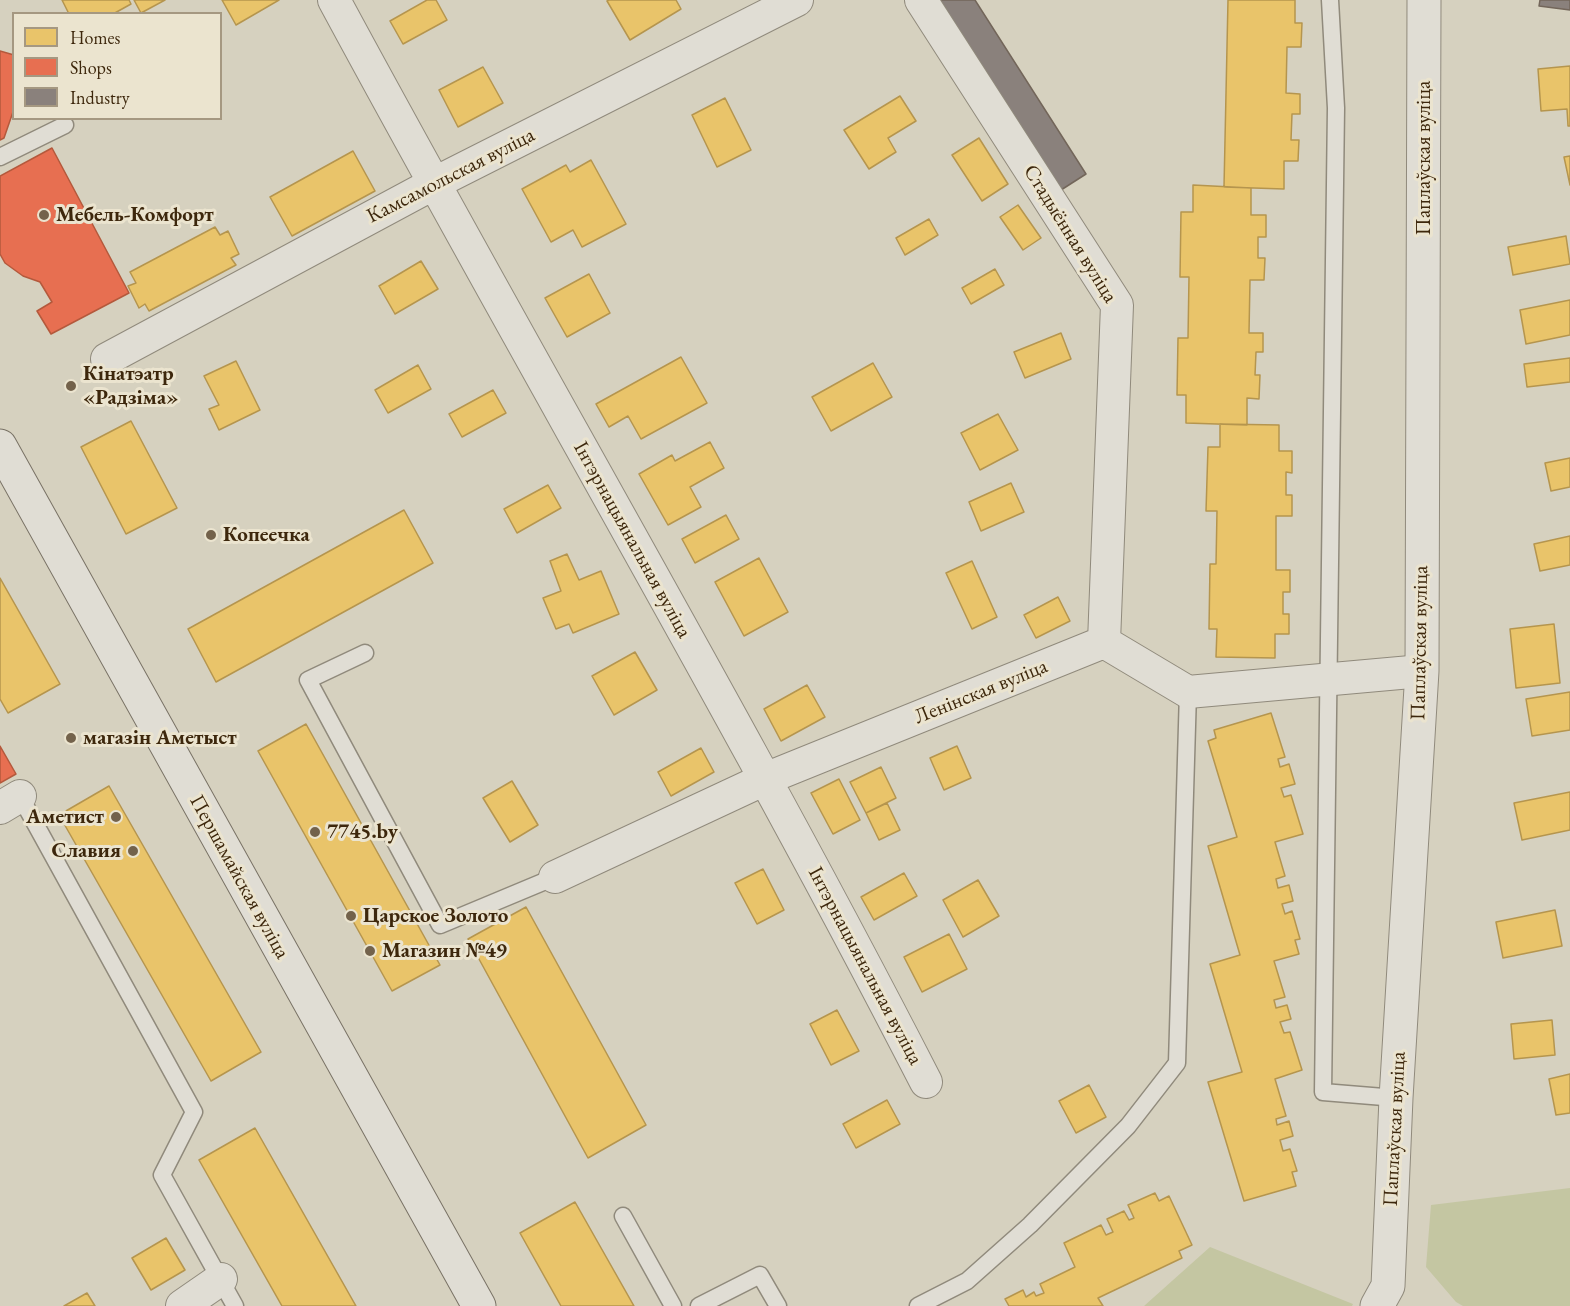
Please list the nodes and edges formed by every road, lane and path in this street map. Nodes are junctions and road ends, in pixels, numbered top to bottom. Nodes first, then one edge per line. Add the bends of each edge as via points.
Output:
1 (334, 0) edge
2 (797, 0) edge
3 (921, 0) edge
4 (1330, 0) edge
5 (1425, 0) edge
6 (65, 126) dead end
7 (0, 157) edge
8 (433, 184) junction
9 (107, 359) dead end
10 (0, 446) edge
11 (1104, 642) junction
12 (365, 653) dead end
13 (1422, 671) junction
14 (1327, 679) junction
15 (1188, 692) junction
16 (765, 779) junction
17 (10, 802) edge
18 (555, 877) joint
19 (926, 1082) dead end
20 (1396, 1098) junction
21 (623, 1216) dead end
22 (228, 1293) edge
23 (1389, 1299) edge
24 (182, 1306) edge
25 (479, 1306) edge
26 (673, 1306) edge
27 (699, 1306) edge
28 (778, 1306) edge
29 (918, 1306) edge

1 - 8 street, Інтэрнацыянальная вуліца
2 - 8 street, Камсамольская вуліца
3 - 11 street, Стадыённая вуліца via 1117,305
4 - 14 lane via 1336,108
5 - 13 street, Паплаўская вуліца
6 - 7 lane
8 - 9 street, Камсамольская вуліца
8 - 16 street, Інтэрнацыянальная вуліца
10 - 25 street, Першамайская вуліца
11 - 15 street
11 - 16 street, Ленінская вуліца
12 - 18 lane via 308,680 440,925
13 - 14 street
13 - 20 street, Паплаўская вуліца
14 - 15 street
14 - 20 lane via 1323,1092
15 - 29 lane via 1177,1063 1128,1126 1030,1225 967,1281
16 - 18 street, Ленінская вуліца
16 - 19 street, Інтэрнацыянальная вуліца
17 - 22 lane via 194,1112 162,1175
20 - 23 street, Паплаўская вуліца
21 - 26 lane
22 - 24 street
27 - 28 lane via 760,1275

